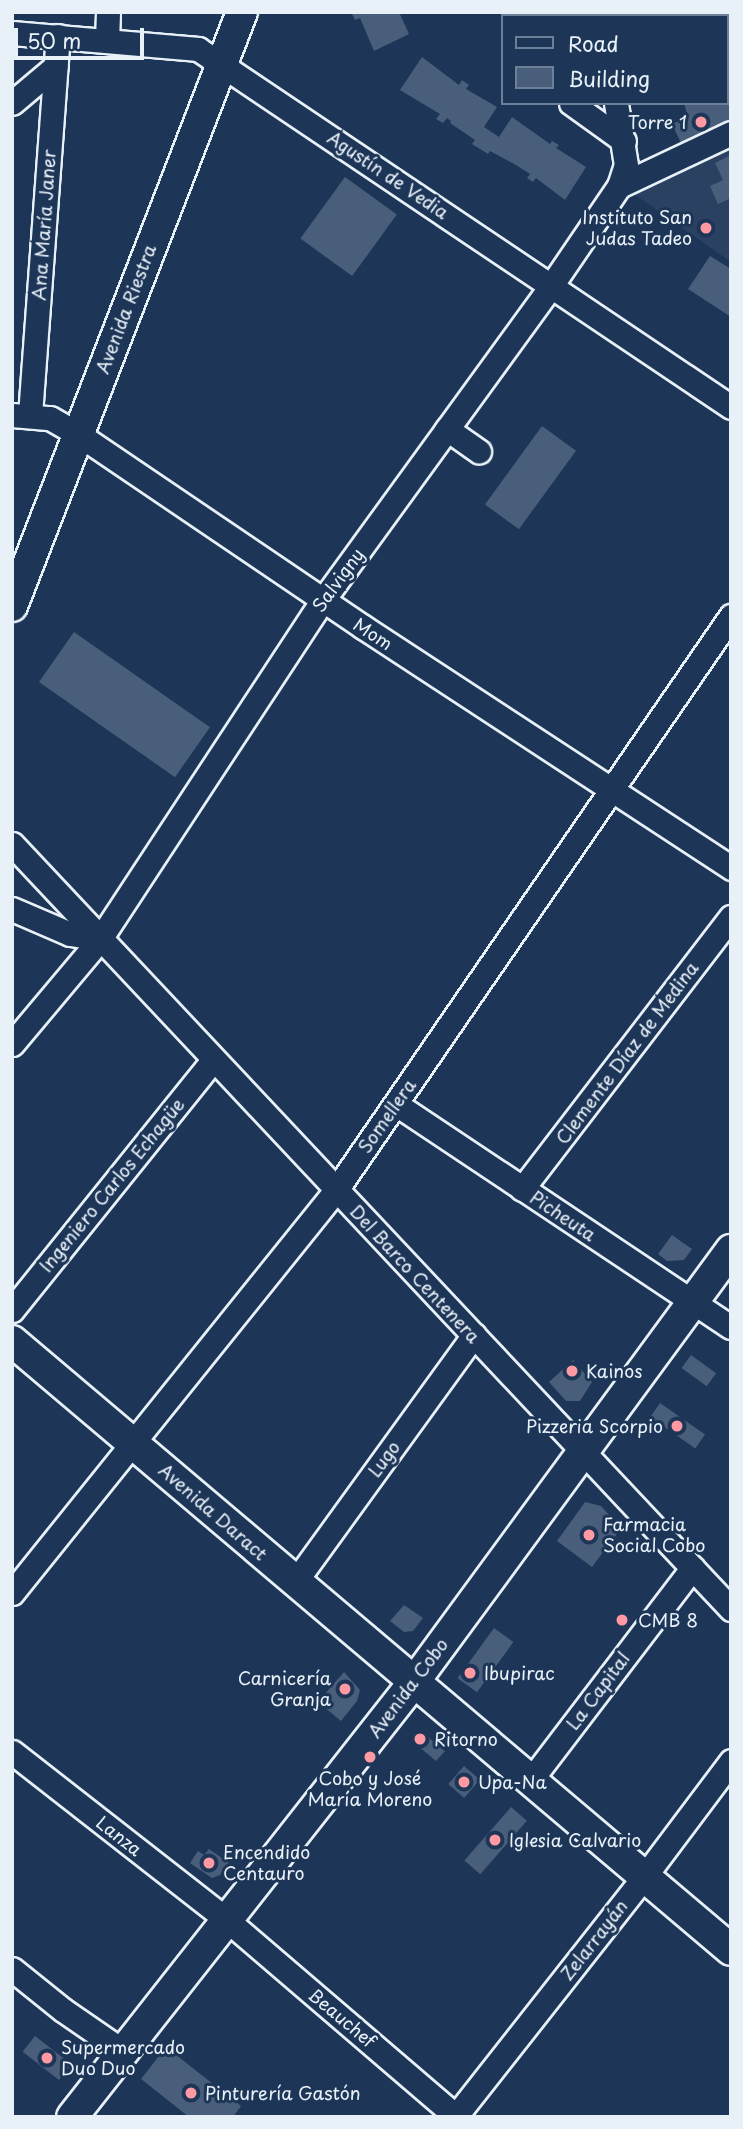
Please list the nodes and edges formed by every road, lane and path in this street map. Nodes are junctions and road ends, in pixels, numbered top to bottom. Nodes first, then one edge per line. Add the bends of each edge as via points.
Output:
1 (108, 12) edge
2 (242, 12) edge
3 (12, 33) edge
4 (58, 36) junction
5 (107, 41) junction
6 (221, 63) junction
7 (56, 66) junction
8 (12, 103) edge
9 (574, 105) edge
10 (616, 105) edge
11 (731, 133) edge
12 (624, 141) junction
13 (619, 186) junction
14 (551, 286) junction
15 (731, 407) edge
16 (21, 415) edge
17 (447, 429) junction
18 (78, 434) junction
19 (479, 451) dead end
20 (14, 599) edge
21 (323, 600) junction
22 (731, 616) edge
23 (613, 790) junction
24 (12, 845) edge
25 (731, 868) edge
26 (12, 909) edge
27 (731, 917) edge
28 (100, 939) junction
29 (12, 1044) edge
30 (213, 1060) junction
31 (396, 1104) junction
32 (523, 1189) junction
33 (336, 1190) junction
34 (731, 1250) edge
35 (692, 1302) junction
36 (12, 1310) edge
37 (731, 1327) edge
38 (474, 1335) junction
39 (12, 1341) edge
40 (131, 1443) junction
41 (583, 1451) junction
42 (692, 1568) junction
43 (295, 1582) junction
44 (12, 1593) edge
45 (731, 1609) edge
46 (414, 1682) junction
47 (12, 1752) edge
48 (731, 1761) edge
49 (530, 1781) junction
50 (644, 1877) junction
51 (227, 1920) junction
52 (731, 1950) edge
53 (12, 1969) edge
54 (124, 2052) junction
55 (456, 2116) edge
56 (72, 2117) edge

1 - 5 street
2 - 6 main road, Avenida Riestra
3 - 4 street, Agustín de Vedia
4 - 5 street, Agustín de Vedia
4 - 7 street, Ana María Janer
5 - 6 street, Agustín de Vedia via 198,49
6 - 14 street, Agustín de Vedia
6 - 18 main road, Avenida Riestra
7 - 8 street
7 - 16 street, Ana María Janer
9 - 12 street
10 - 12 street, Salvigny
11 - 13 street
12 - 13 street, Salvigny via 626,165
13 - 14 street, Salvigny
14 - 15 street, Agustín de Vedia
14 - 17 street, Salvigny
16 - 18 street, Mom via 50,418
17 - 19 street
17 - 21 street, Salvigny
18 - 20 main road, Avenida Riestra
18 - 21 street, Mom
21 - 23 street, Mom
21 - 28 street, Salvigny
22 - 23 street, Somellera
23 - 25 street, Mom
23 - 31 street, Somellera
24 - 28 street, Del Barco Centenera
26 - 28 street via 70,934
27 - 32 street, Clemente Díaz de Medina
28 - 29 street, Salvigny
28 - 30 street, Del Barco Centenera
30 - 33 street, Del Barco Centenera
30 - 36 street, Ingeniero Carlos Echagüe
31 - 32 street, Picheuta
31 - 33 street, Somellera
32 - 35 street, Picheuta
33 - 38 street, Del Barco Centenera
33 - 40 street, Somellera
34 - 35 main road, Avenida Cobo
35 - 37 street, Picheuta
35 - 41 main road, Avenida Cobo
38 - 41 street, Del Barco Centenera
38 - 43 street, Lugo
39 - 40 main road, Avenida Daract
40 - 43 main road, Avenida Daract
40 - 44 street, Somellera
41 - 42 street, Del Barco Centenera
41 - 46 main road, Avenida Cobo
42 - 45 street, Del Barco Centenera
42 - 49 street, La Capital
43 - 46 main road, Avenida Daract
46 - 49 main road, Avenida Daract
46 - 51 main road, Avenida Cobo
47 - 51 street, Lanza
48 - 50 street, Zelarrayán
49 - 50 main road, Avenida Daract
50 - 52 main road, Avenida Daract
50 - 55 street, Zelarrayán
51 - 54 main road, Avenida Cobo
51 - 55 street, Beauchef
53 - 54 street
54 - 56 main road, Avenida Cobo

